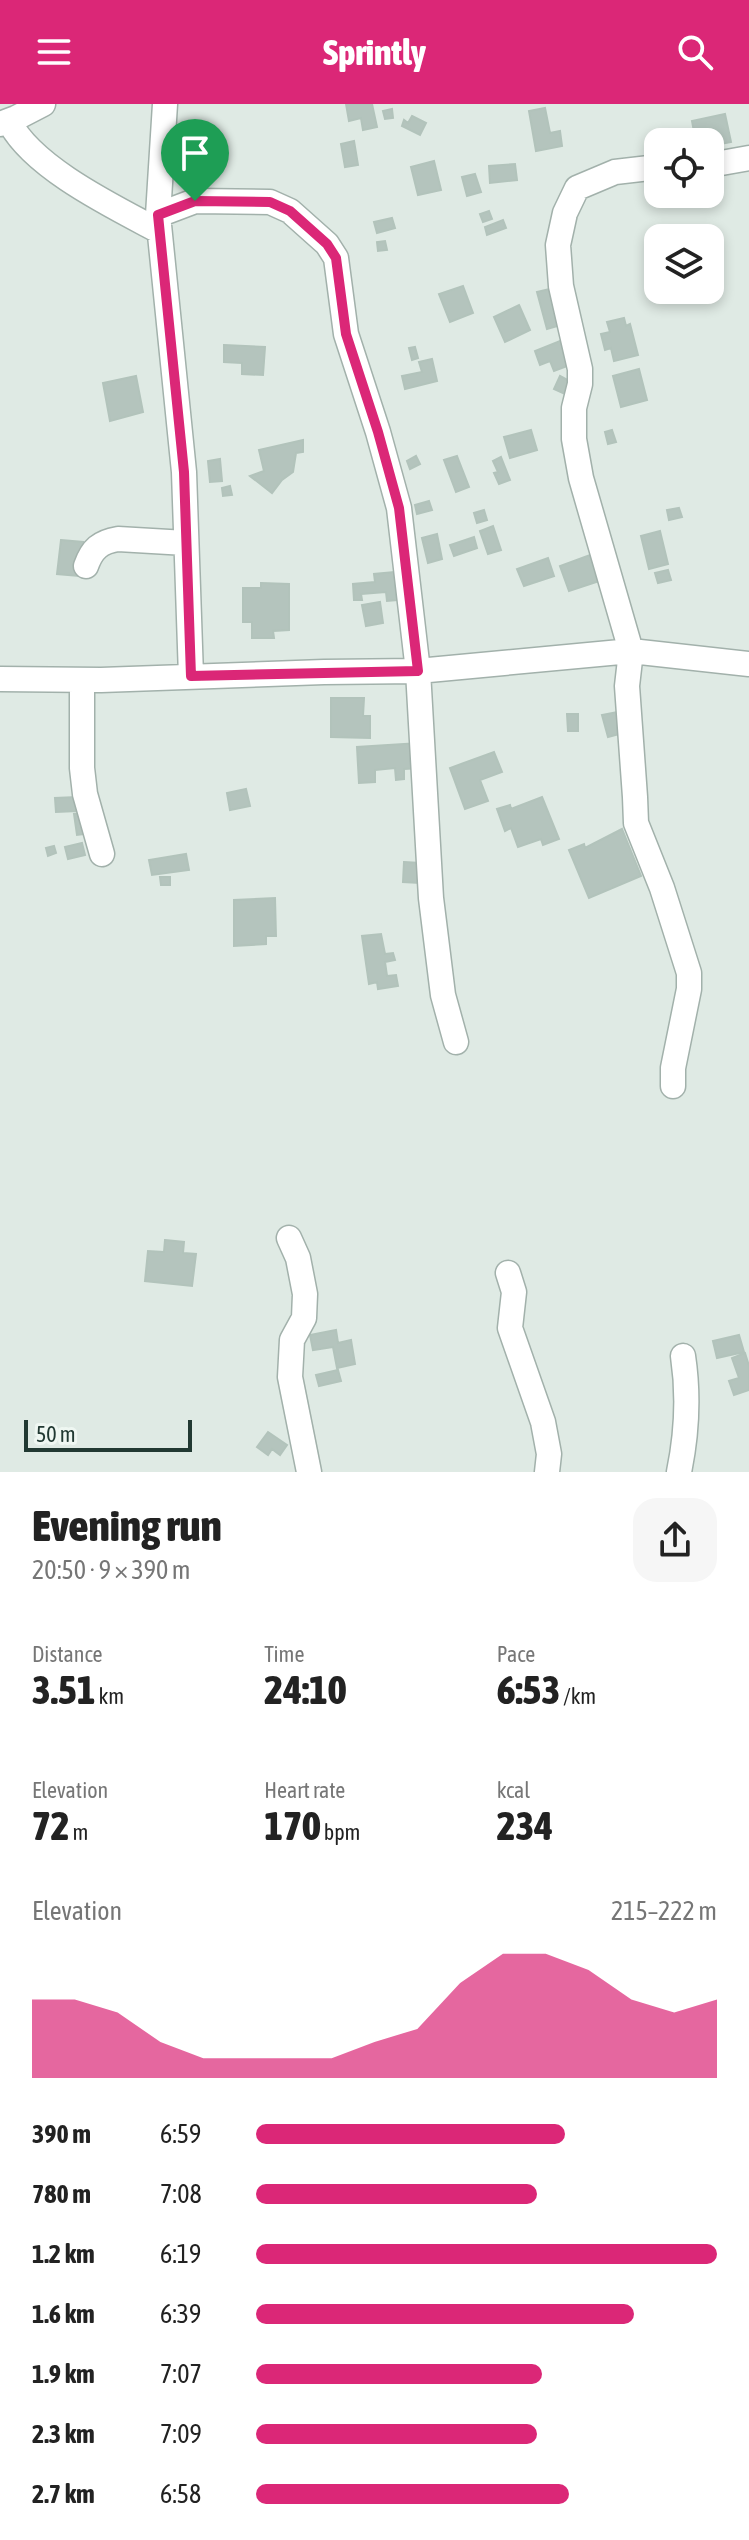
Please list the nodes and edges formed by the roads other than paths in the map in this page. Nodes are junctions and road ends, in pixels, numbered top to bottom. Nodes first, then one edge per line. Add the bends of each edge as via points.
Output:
1 (43, 104) edge
2 (165, 104) edge
3 (4, 122) edge
4 (749, 158) edge
5 (724, 162) edge
6 (644, 169) edge
7 (158, 223) junction
8 (186, 543) junction
9 (86, 566) dead end
10 (631, 651) junction
11 (749, 664) edge
12 (418, 671) junction
13 (191, 676) junction
14 (0, 679) edge
15 (82, 680) junction
16 (102, 854) dead end
17 (456, 1042) dead end
18 (673, 1086) dead end
19 (289, 1238) dead end
20 (508, 1273) dead end
21 (683, 1356) dead end
22 (309, 1472) edge
23 (547, 1472) edge
24 (679, 1472) edge

1 - 3 street
2 - 7 street
3 - 7 street via 35,156 104,202
4 - 5 street
6 - 10 street via 615,172 577,188 558,245 561,286 580,369 574,439 581,478
7 - 8 street via 184,472
7 - 12 street via 195,201 270,202 290,211 336,258 346,334 399,508
8 - 9 street via 109,541 90,553
8 - 13 street
10 - 11 street
10 - 12 street
10 - 18 street via 627,686 634,814 689,973
12 - 13 street
12 - 17 street via 431,898 443,995
13 - 15 street
14 - 15 street
15 - 16 street via 82,768
19 - 22 street via 305,1294 304,1318 292,1340 290,1377
20 - 23 street via 514,1292 510,1328 543,1422
21 - 24 street via 686,1435

